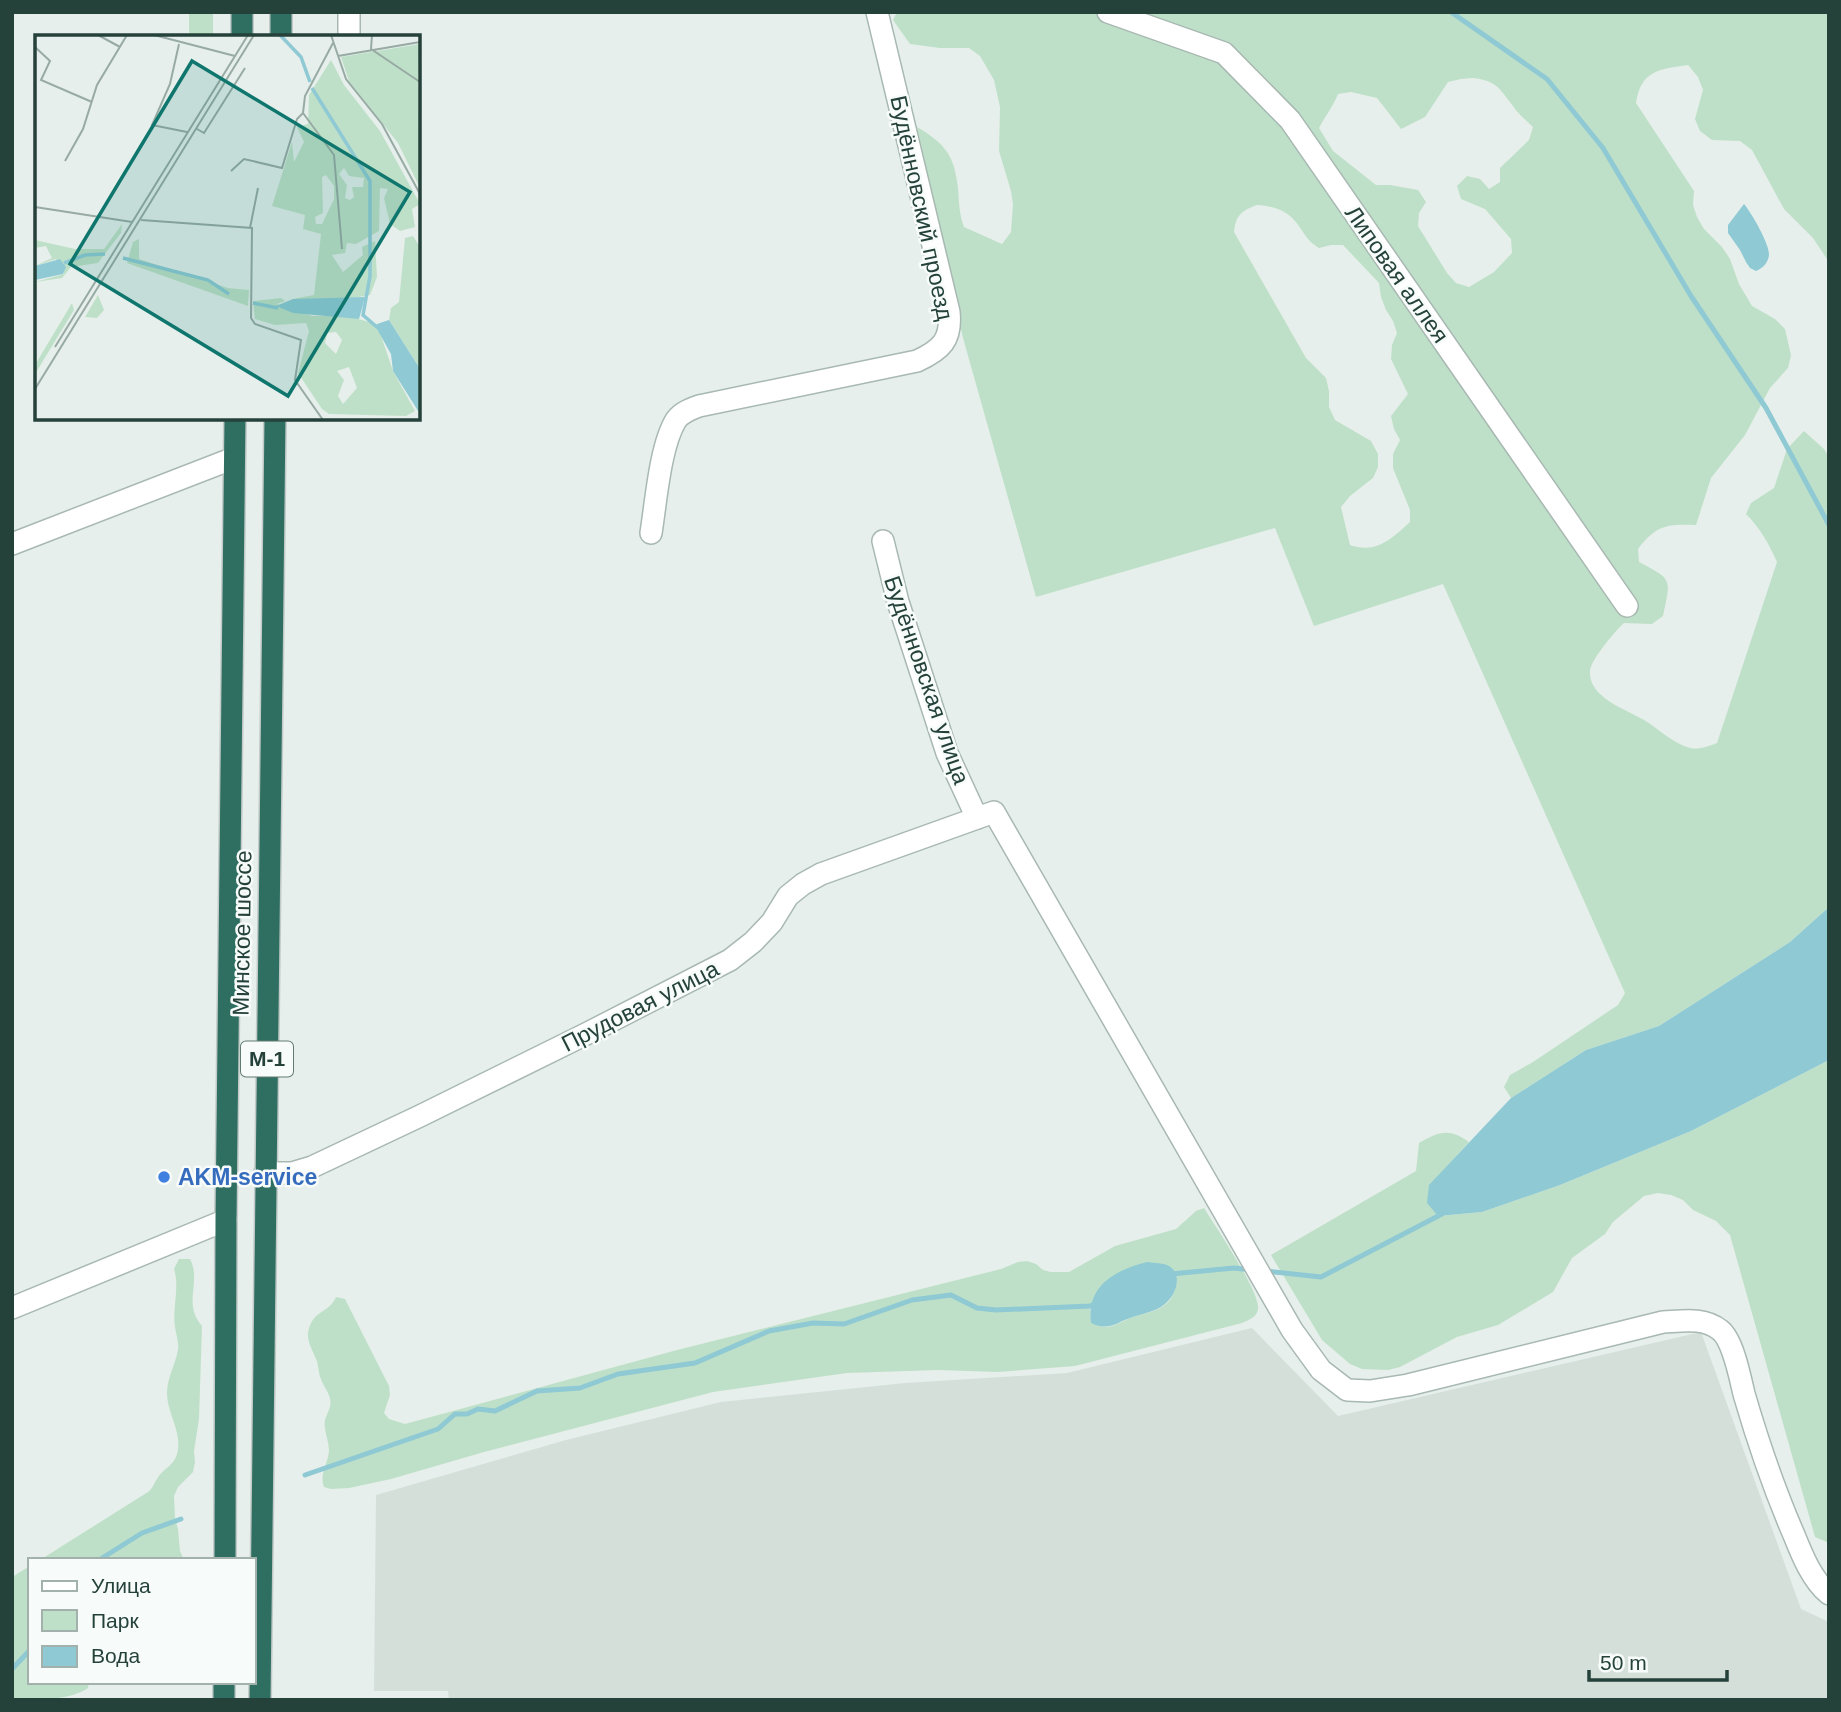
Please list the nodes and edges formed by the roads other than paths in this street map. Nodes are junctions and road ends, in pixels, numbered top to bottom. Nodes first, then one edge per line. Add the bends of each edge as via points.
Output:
1 (242, 12) edge
2 (281, 12) edge
3 (349, 12) edge
4 (877, 12) edge
5 (1108, 12) edge
6 (242, 35) edge
7 (281, 35) edge
8 (349, 35) edge
9 (235, 420) edge
10 (275, 420) edge
11 (234, 458) junction
12 (651, 533) dead end
13 (883, 541) dead end
14 (12, 544) edge
15 (1627, 606) dead end
16 (985, 815) junction
17 (265, 1173) junction
18 (226, 1220) junction
19 (12, 1308) edge
20 (225, 1558) edge
21 (1829, 1594) edge
22 (260, 1700) edge

1 - 6 highway
2 - 7 highway
3 - 8 street
4 - 12 street, Будённовский проезд via 948,312 945,341 933,354 917,361 686,411 677,419 666,444
5 - 15 street, Липовая аллея via 1224,52 1290,120
9 - 11 highway, Минское шоссе / М-1
10 - 17 highway, Минское шоссе / М-1
11 - 14 street
11 - 18 highway, Минское шоссе / М-1
13 - 16 street, Будённовская улица via 947,753
16 - 17 street, Прудовая улица via 821,874 788,896 772,922 730,960 312,1167
16 - 21 street, Будённовская улица via 1292,1330 1321,1370 1347,1390 1370,1391 1663,1322 1711,1324 1723,1331 1731,1347 1777,1497 1804,1560
17 - 22 highway, Минское шоссе / М-1
18 - 19 street
18 - 20 highway, Минское шоссе / М-1

